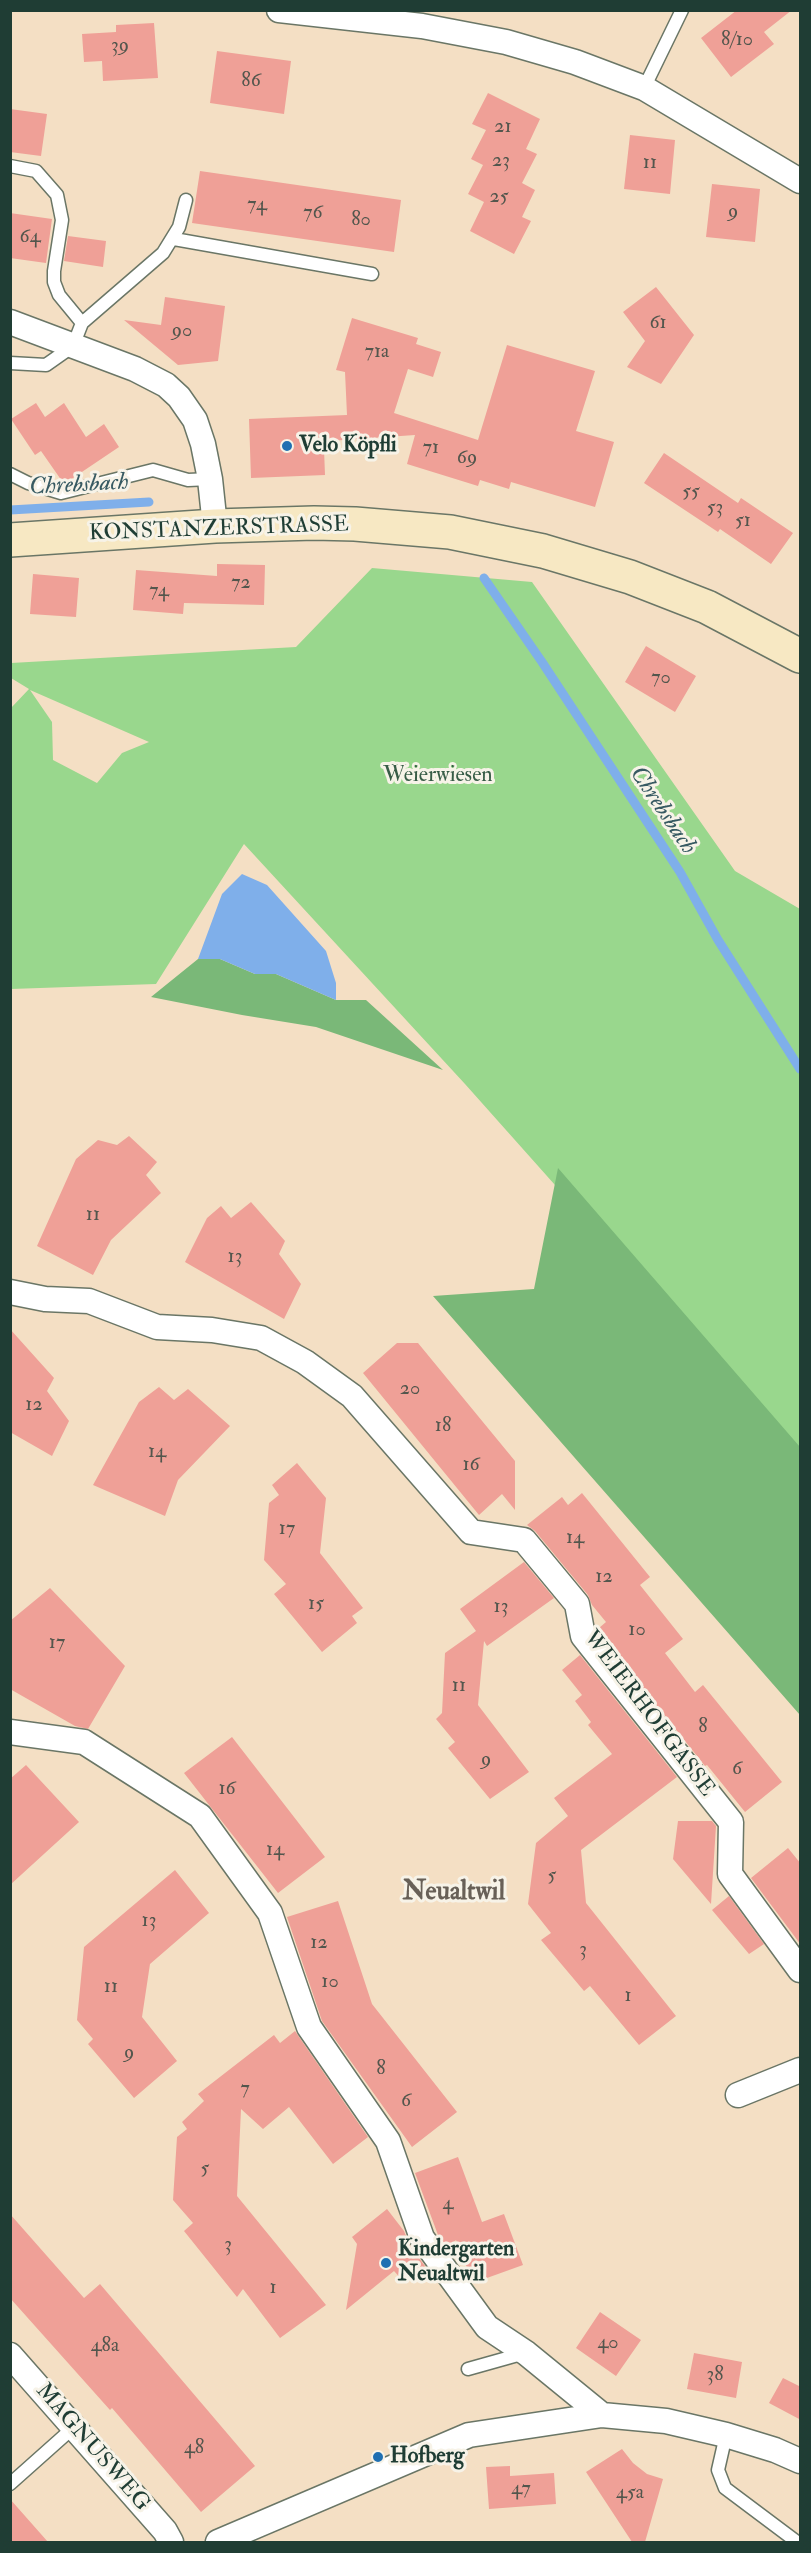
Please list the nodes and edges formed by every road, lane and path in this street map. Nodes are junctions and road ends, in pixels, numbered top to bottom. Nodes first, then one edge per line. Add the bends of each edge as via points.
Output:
1 (279, 10) edge
2 (682, 10) edge
3 (386, 16) edge
4 (644, 88) junction
5 (10, 166) edge
6 (801, 181) edge
7 (186, 200) dead end
8 (174, 239) junction
9 (372, 274) dead end
10 (10, 321) edge
11 (82, 323) junction
12 (73, 346) junction
13 (10, 363) edge
14 (10, 474) edge
15 (210, 478) junction
16 (215, 526) junction
17 (10, 540) edge
18 (801, 656) edge
19 (10, 1292) edge
20 (10, 1732) edge
21 (801, 1970) edge
22 (801, 2070) edge
23 (738, 2095) dead end
24 (526, 2353) junction
25 (10, 2355) edge
26 (468, 2369) dead end
27 (602, 2415) junction
28 (74, 2427) junction
29 (726, 2435) junction
30 (801, 2461) edge
31 (10, 2484) edge
32 (226, 2541) edge
33 (171, 2542) edge
34 (797, 2542) edge

1 - 3 street
2 - 4 lane
3 - 4 street via 506,42
4 - 6 street
5 - 11 lane via 36,171 57,195 62,220 54,282 59,295
7 - 8 lane
8 - 9 lane
8 - 11 lane via 150,266
10 - 12 street
11 - 12 lane
12 - 13 lane via 46,365
12 - 15 street via 151,376 179,397 195,420
14 - 15 lane via 61,493 153,470 188,480
15 - 16 street
16 - 17 main road, KONSTANZERSTRASSE
16 - 18 main road, KONSTANZERSTRASSE via 365,525 450,532 523,546 667,590 735,620
19 - 21 street, WEIERHOFGASSE via 45,1299 89,1300 157,1327 261,1338 305,1362 352,1396 471,1532 524,1540 577,1604 583,1636 731,1822 730,1874
20 - 24 street via 84,1742 200,1816 270,1914 309,2027 388,2141 422,2238 487,2327
22 - 23 street
24 - 26 lane
24 - 27 street
25 - 28 street, MAGNUSWEG
27 - 29 street via 666,2421
27 - 32 street via 469,2434
28 - 31 lane
28 - 33 street, MAGNUSWEG
29 - 30 street
29 - 34 lane via 718,2470 725,2488

